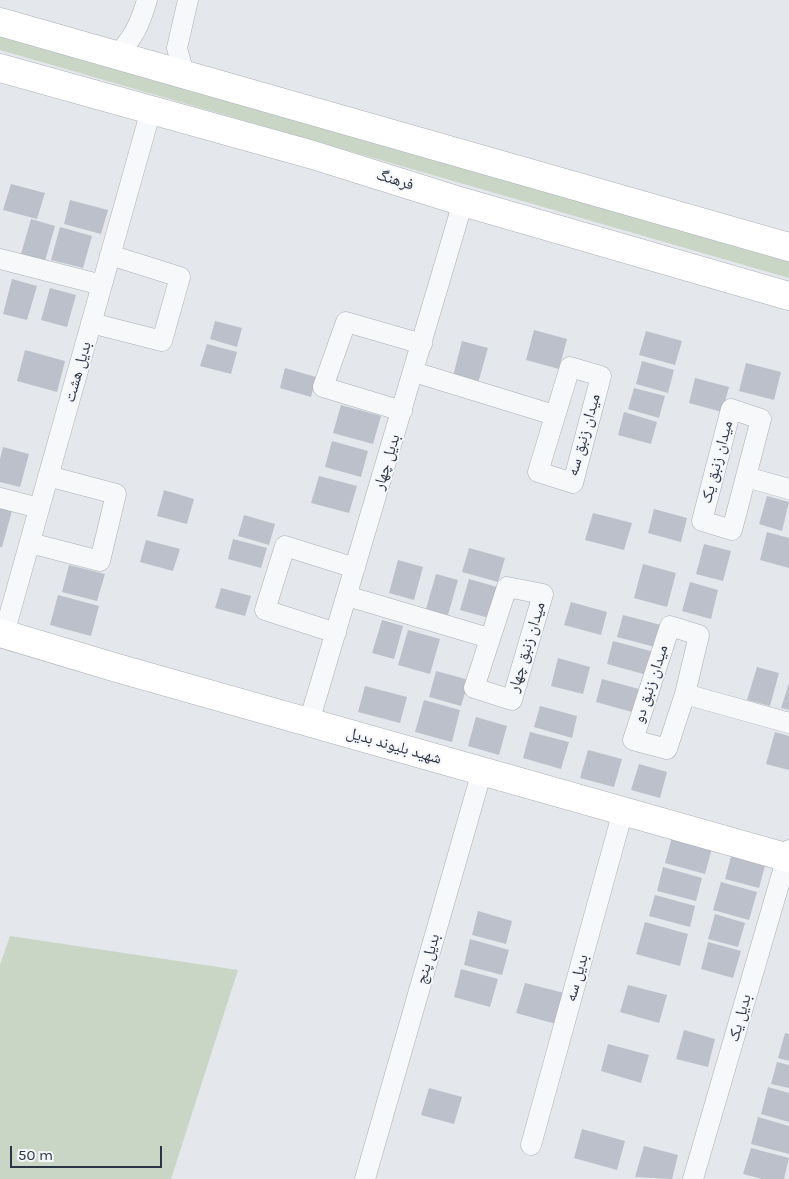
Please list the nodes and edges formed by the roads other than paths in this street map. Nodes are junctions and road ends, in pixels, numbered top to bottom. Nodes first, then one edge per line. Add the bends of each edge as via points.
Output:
1 (147, 0) edge
2 (188, 0) edge
3 (0, 22) edge
4 (117, 55) junction
5 (0, 68) edge
6 (184, 74) junction
7 (151, 110) junction
8 (463, 202) junction
9 (789, 247) edge
10 (110, 255) junction
11 (0, 259) edge
12 (102, 285) junction
13 (789, 296) edge
14 (91, 323) junction
15 (422, 344) junction
16 (414, 372) junction
17 (402, 411) junction
18 (554, 415) junction
19 (48, 476) junction
20 (746, 477) junction
21 (789, 489) edge
22 (0, 498) edge
23 (39, 508) junction
24 (30, 543) junction
25 (355, 568) junction
26 (347, 596) junction
27 (336, 633) junction
28 (2, 634) edge
29 (489, 638) junction
30 (685, 694) junction
31 (309, 722) junction
32 (789, 723) edge
33 (482, 771) junction
34 (623, 811) junction
35 (788, 855) edge
36 (530, 1145) dead end
37 (365, 1179) edge
38 (693, 1179) edge

1 - 4 street via 132,40
2 - 6 street via 177,48
3 - 4 main road
4 - 6 main road
5 - 7 main road, فرهنگ
6 - 9 main road
7 - 8 main road, فرهنگ via 313,155
7 - 10 street, بدیل هشت
8 - 13 main road, فرهنگ
8 - 15 street, بدیل چهار
10 - 12 street, بدیل هشت
10 - 14 street via 180,277 162,341
11 - 12 street
12 - 14 street, بدیل هشت
14 - 19 street, بدیل هشت
15 - 16 street, بدیل چهار
15 - 17 street via 346,322 323,386
16 - 17 street, بدیل چهار
16 - 18 street
17 - 25 street, بدیل چهار
18 - 18 street, میدان زنبق سه via 538,472 572,482 601,376 570,367
19 - 23 street, بدیل هشت
19 - 24 street via 116,494 100,561
20 - 20 street, میدان زنبق یک via 732,530 702,521 731,409 761,419
20 - 21 street
22 - 23 street
23 - 24 street, بدیل هشت
24 - 28 street, بدیل هشت
25 - 26 street, بدیل چهار
25 - 27 street via 285,546 264,610
26 - 27 street, بدیل چهار
26 - 29 street
27 - 31 street, بدیل چهار
28 - 31 main road, شهید بلیوند بدیل
29 - 29 street, میدان زنبق چهار via 474,688 512,700 543,594 507,587
30 - 30 street, میدان زنبق دو via 667,749 633,740 670,626 699,635
30 - 32 street
31 - 33 main road, شهید بلیوند بدیل
33 - 34 main road, شهید بلیوند بدیل
33 - 37 street, بدیل پنج
34 - 35 main road, شهید بلیوند بدیل
34 - 36 street, بدیل سه
35 - 38 street, بدیل یک

